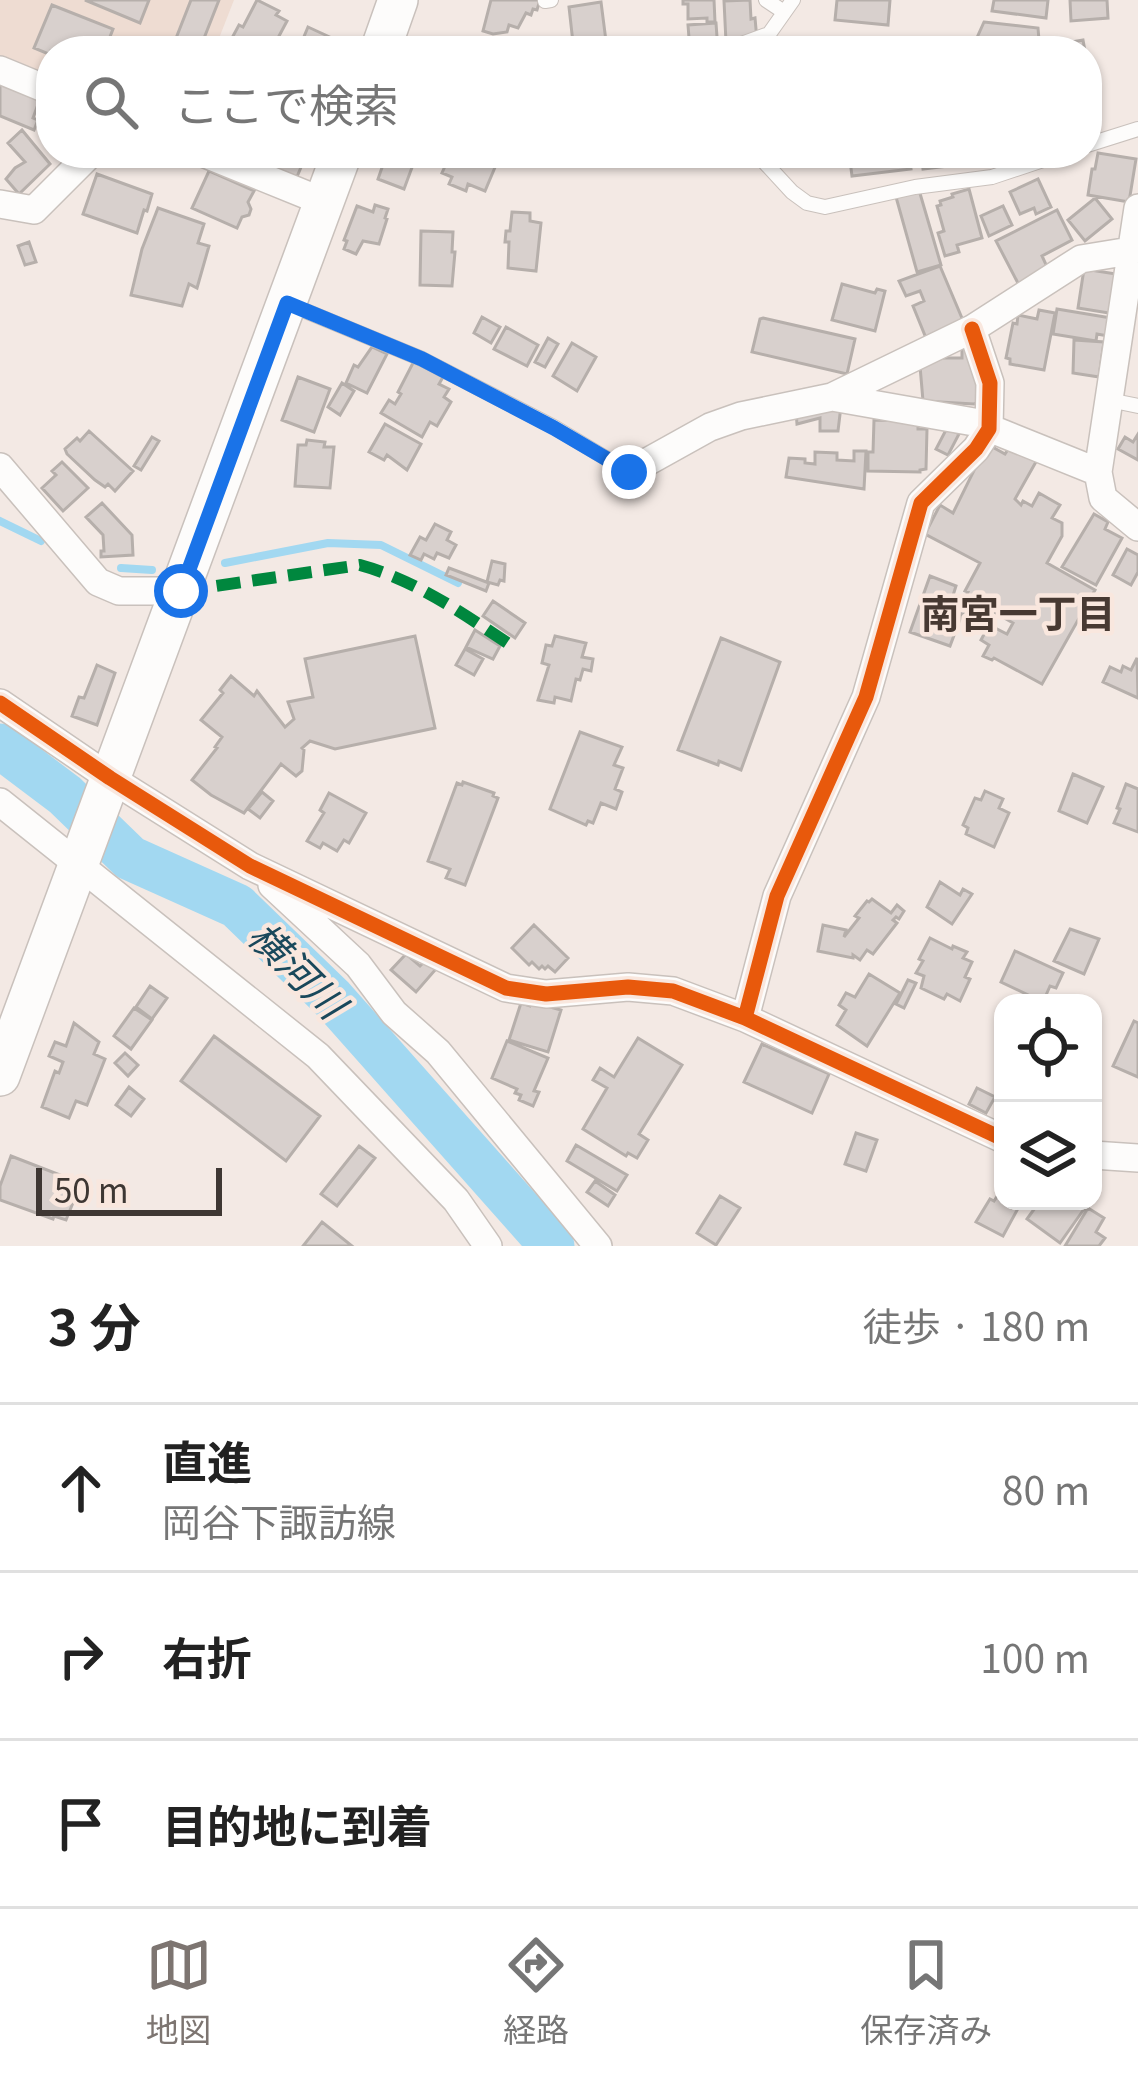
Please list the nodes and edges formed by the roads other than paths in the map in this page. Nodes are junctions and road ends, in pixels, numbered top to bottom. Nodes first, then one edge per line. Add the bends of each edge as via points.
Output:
1 (398, 0) edge
2 (766, 0) edge
3 (789, 6) edge
4 (385, 36) edge
5 (763, 36) edge
6 (0, 70) edge
7 (36, 85) edge
8 (1138, 129) edge
9 (1102, 141) edge
10 (76, 168) edge
11 (240, 168) edge
12 (336, 168) edge
13 (770, 168) edge
14 (1019, 168) edge
15 (324, 202) junction
16 (0, 205) edge
17 (1138, 208) edge
18 (1132, 266) edge
19 (287, 303) junction
20 (972, 329) junction
21 (832, 397) junction
22 (1108, 400) junction
23 (1138, 406) edge
24 (989, 428) junction
25 (0, 467) edge
26 (629, 472) joint
27 (1098, 472) junction
28 (1138, 527) edge
29 (181, 591) junction
30 (0, 704) edge
31 (108, 785) junction
32 (0, 802) edge
33 (79, 862) junction
34 (250, 866) junction
35 (745, 1018) junction
36 (0, 1076) edge
37 (994, 1135) edge
38 (1102, 1156) edge
39 (1138, 1158) edge
40 (488, 1246) edge
41 (598, 1246) edge

1 - 4 main road
2 - 3 lane
3 - 5 lane
6 - 7 street
8 - 9 lane
10 - 16 street via 34,209
11 - 15 street
12 - 15 main road
13 - 14 lane via 807,203 826,207
15 - 19 main road
17 - 18 street
18 - 20 street via 1081,259
18 - 22 street
19 - 26 lane via 422,359
19 - 29 main road
20 - 21 street
20 - 24 street via 990,382
21 - 24 street
21 - 26 street via 741,416
22 - 23 lane
22 - 27 street
24 - 27 street
24 - 35 street via 922,503 866,698 777,896
25 - 29 street via 98,582 119,591
27 - 28 street via 1103,498
29 - 31 main road
30 - 31 street
31 - 33 main road
31 - 34 street
32 - 33 street
33 - 36 main road
33 - 40 street via 318,1056 456,1201
34 - 35 street via 506,988 673,991
34 - 41 street via 358,964
35 - 37 street
38 - 39 street

